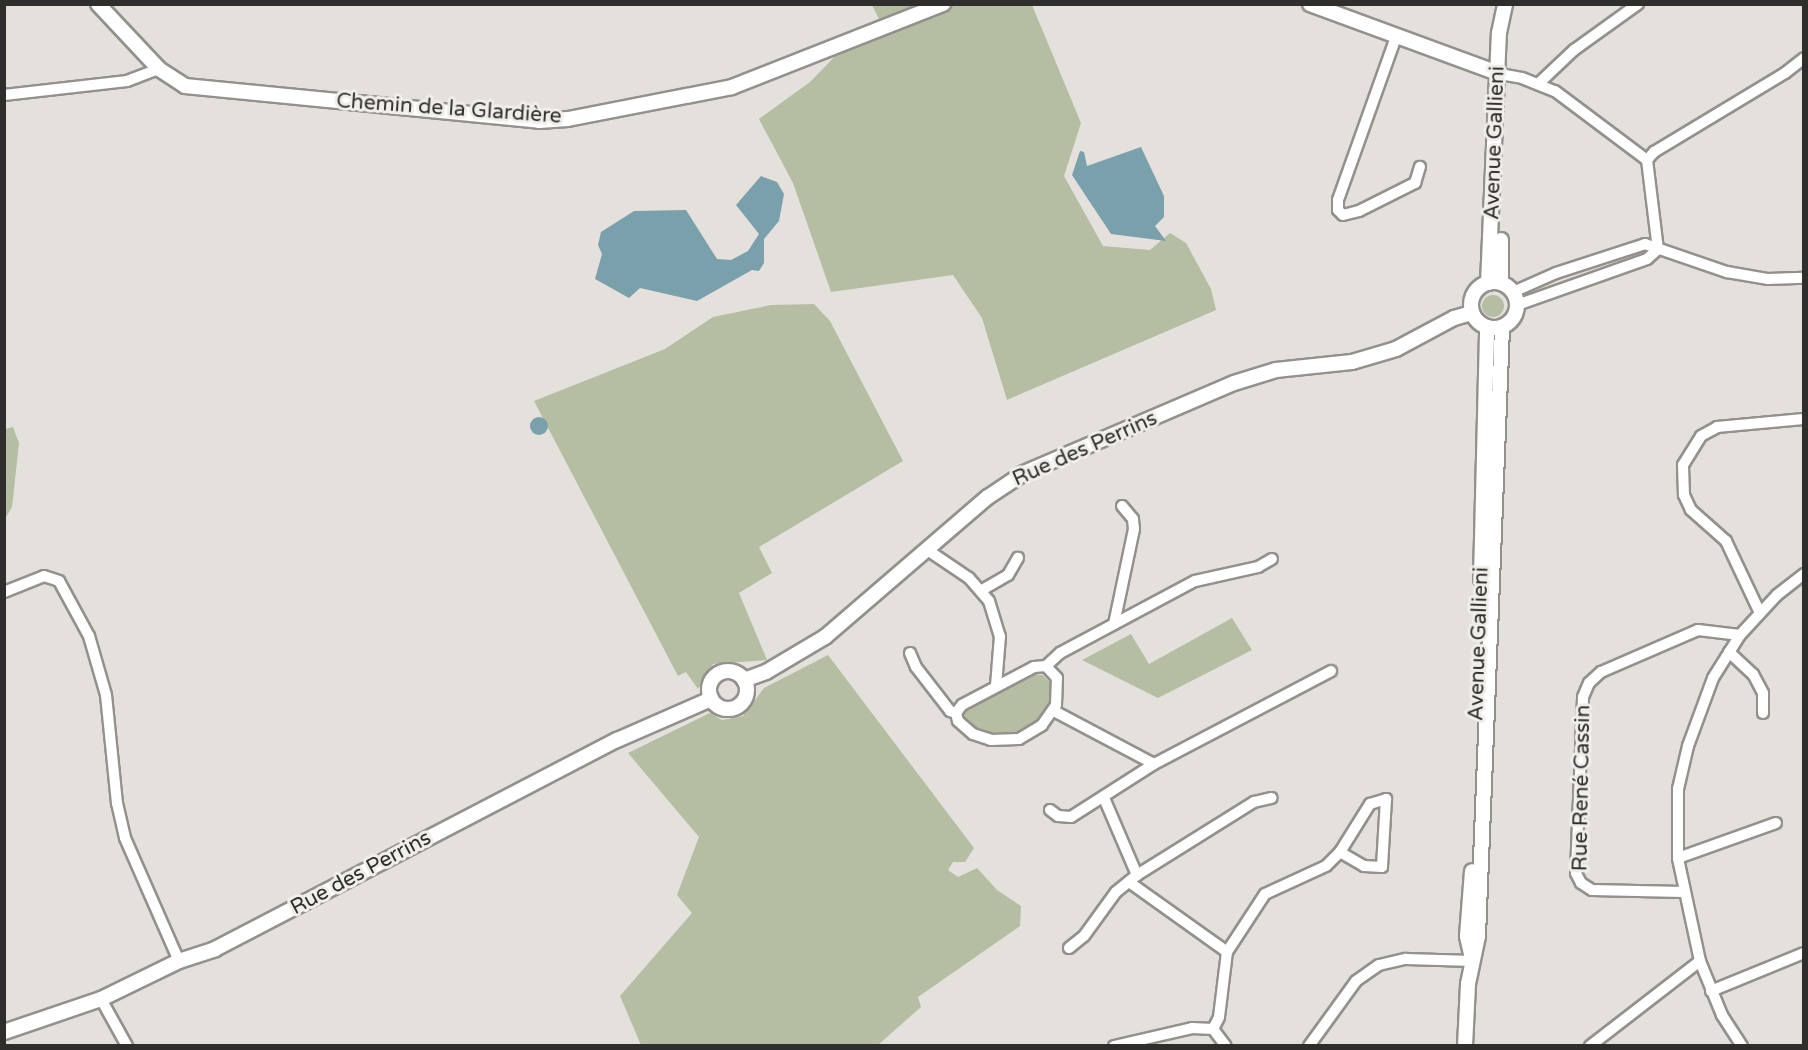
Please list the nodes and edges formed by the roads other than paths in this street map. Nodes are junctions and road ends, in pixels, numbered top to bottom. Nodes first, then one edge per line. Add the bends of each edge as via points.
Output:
1 (98, 4) edge
2 (943, 4) edge
3 (1310, 4) edge
4 (1505, 4) edge
5 (1512, 4) edge
6 (1638, 4) edge
7 (1395, 37) junction
8 (1803, 58) edge
9 (159, 69) junction
10 (1500, 74) junction
11 (1538, 84) junction
12 (4, 95) edge
13 (1647, 160) junction
14 (1420, 167) dead end
15 (1658, 249) junction
16 (1803, 278) edge
17 (1495, 283) junction
18 (1515, 299) junction
19 (1472, 313) junction
20 (1487, 327) junction
21 (1502, 327) junction
22 (1803, 419) edge
23 (1122, 506) dead end
24 (926, 549) junction
25 (1018, 558) dead end
26 (1272, 559) dead end
27 (1803, 574) edge
28 (982, 590) junction
29 (4, 592) edge
30 (1760, 613) junction
31 (1114, 624) junction
32 (1740, 635) junction
33 (1729, 652) junction
34 (910, 653) dead end
35 (1046, 666) junction
36 (1331, 671) dead end
37 (744, 680) junction
38 (996, 686) junction
39 (711, 699) junction
40 (1054, 711) junction
41 (956, 713) junction
42 (1763, 713) dead end
43 (1154, 764) junction
44 (1104, 798) junction
45 (1272, 798) dead end
46 (1050, 810) dead end
47 (1776, 823) dead end
48 (1340, 852) junction
49 (1678, 858) junction
50 (1133, 878) junction
51 (1683, 892) junction
52 (1070, 948) dead end
53 (1227, 952) junction
54 (1803, 953) edge
55 (179, 961) junction
56 (1473, 961) junction
57 (1700, 961) junction
58 (1711, 991) junction
59 (101, 999) junction
60 (1212, 1029) junction
61 (4, 1032) edge
62 (127, 1046) edge
63 (1114, 1046) edge
64 (1226, 1046) edge
65 (1309, 1046) edge
66 (1465, 1046) edge
67 (1473, 1046) edge
68 (1590, 1046) edge
69 (1742, 1046) edge

1 - 9 street, Chemin de la Glardière
2 - 9 street, Chemin de la Glardière via 732,87 568,119 539,121 185,86
3 - 7 street
4 - 10 street, Avenue Gallieni
5 - 10 street, Avenue Gallieni
6 - 11 street via 1574,50
7 - 10 street
7 - 14 street via 1338,210 1343,215 1359,211 1415,183
8 - 13 street
9 - 12 street via 127,81
10 - 11 street
10 - 17 street, Avenue Gallieni
11 - 13 street via 1555,92
13 - 15 street
15 - 16 street via 1727,272 1768,279
15 - 18 street via 1647,259
15 - 18 street via 1645,244 1556,273
17 - 18 street
17 - 19 street via 1476,291
18 - 21 street via 1513,319
19 - 20 street
19 - 24 street, Rue des Perrins via 1454,318 1395,349 1352,362 1276,370 1234,383 1024,473 987,497
20 - 21 street
20 - 56 street, Avenue Gallieni via 1480,640 1467,936
21 - 56 street, Avenue Gallieni via 1479,906
22 - 30 street via 1717,427 1701,436 1683,465 1684,495 1691,510 1726,541
23 - 31 street via 1133,519 1134,529
24 - 28 street
24 - 37 street, Rue des Perrins via 825,637 766,672
25 - 28 street via 1008,575
26 - 31 street via 1252,569 1195,581
27 - 30 street
28 - 38 street via 1000,636
29 - 55 street via 44,576 59,581 89,636 106,695 117,803 125,838
30 - 32 street
31 - 35 street via 1060,653
32 - 33 street
32 - 51 street, Rue René Cassin via 1698,630 1601,672 1589,683 1583,697 1576,873 1581,883 1592,890
33 - 42 street via 1753,674 1763,693
33 - 49 street via 1713,678 1688,746 1678,789
34 - 41 street via 931,687
35 - 38 street via 1034,667
35 - 40 street via 1054,672 1059,685
36 - 43 street
37 - 39 street via 734,672 721,672 709,686
37 - 39 street via 745,698 737,706 725,709
38 - 41 street via 959,707
39 - 55 street, Rue des Perrins via 617,740 215,949
40 - 41 street via 1028,736 1000,741 973,734 958,721
40 - 43 street
43 - 44 street
44 - 46 street via 1071,817 1058,816
44 - 50 street
45 - 50 street via 1254,802
47 - 49 street
48 - 48 street via 1371,804 1386,799 1382,867 1364,866
48 - 53 street via 1326,866 1265,894
49 - 51 street
50 - 52 street
50 - 53 street
51 - 57 street
53 - 60 street via 1219,1017
54 - 58 street
55 - 59 street, Rue des Perrins
56 - 65 street via 1406,959 1378,965 1356,981
56 - 66 street, Avenue Gallieni
56 - 67 street, Avenue Gallieni
57 - 58 street
57 - 68 street
58 - 69 street
59 - 61 street, Rue des Perrins
59 - 62 street
60 - 63 street via 1192,1028
60 - 64 street

